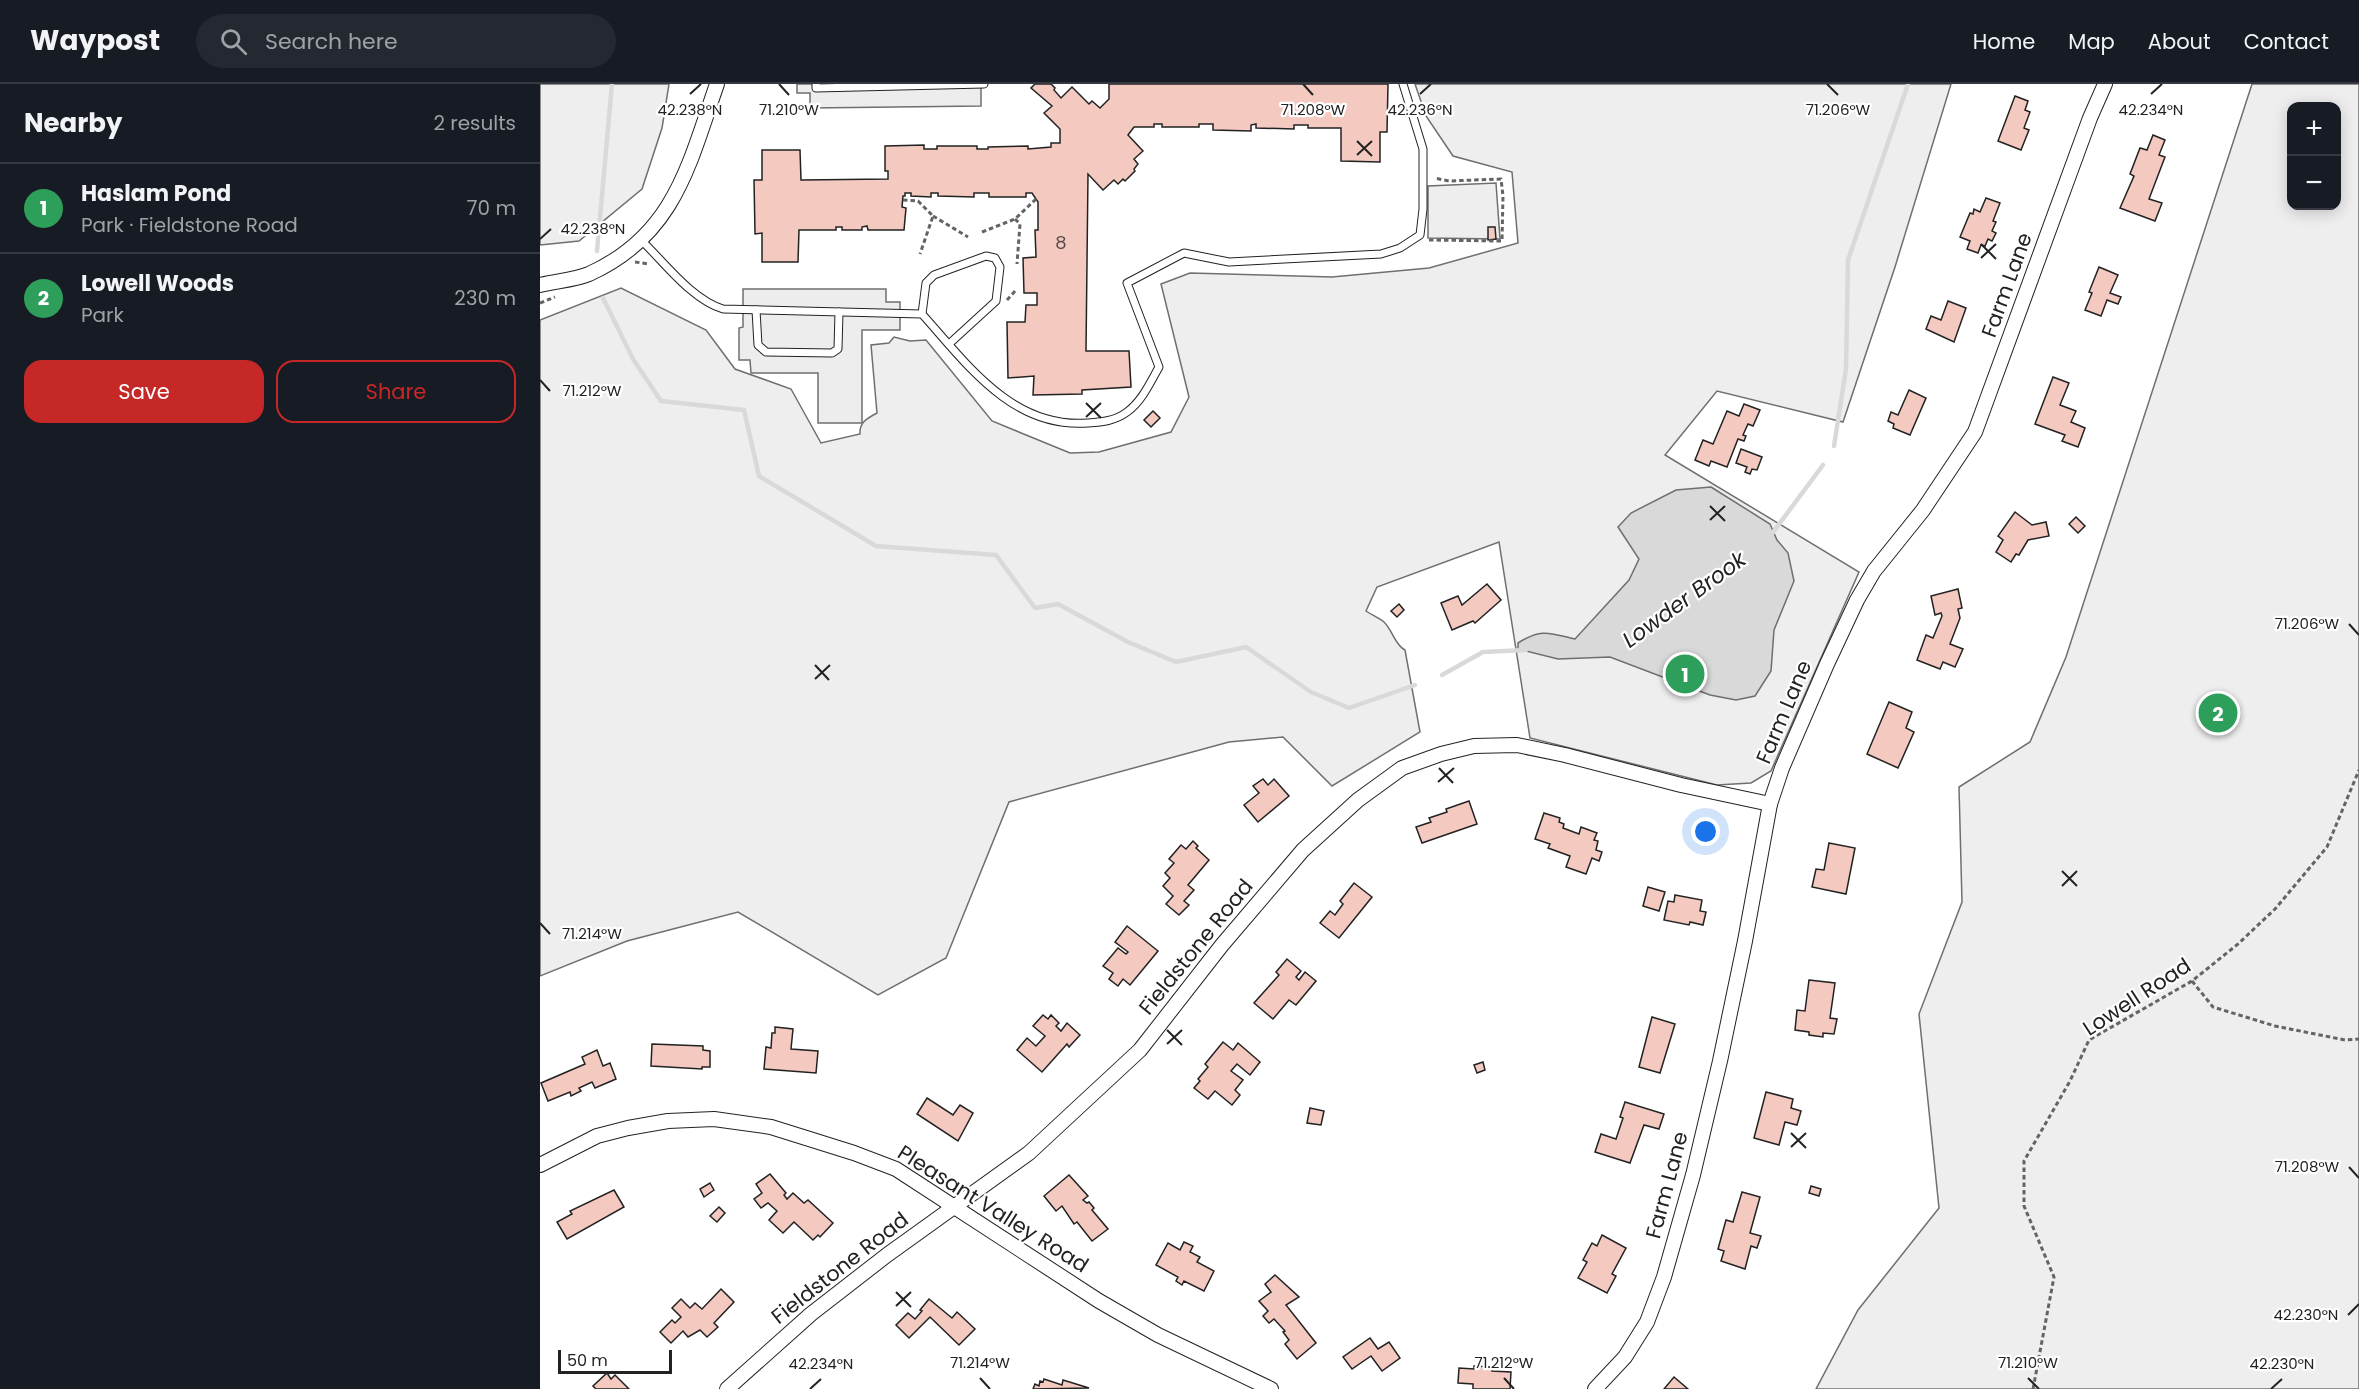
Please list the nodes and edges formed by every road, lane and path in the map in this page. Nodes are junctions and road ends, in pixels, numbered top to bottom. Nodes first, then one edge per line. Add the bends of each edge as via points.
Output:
1 (717, 84) edge
2 (816, 84) edge
3 (984, 84) edge
4 (1403, 84) edge
5 (2105, 84) edge
6 (1423, 175) junction
7 (1036, 199) dead end
8 (903, 200) dead end
9 (933, 216) junction
10 (1015, 219) junction
11 (982, 232) dead end
12 (1420, 235) junction
13 (968, 237) dead end
14 (641, 240) junction
15 (920, 254) dead end
16 (1017, 264) dead end
17 (625, 267) dead end
18 (656, 270) dead end
19 (540, 285) edge
20 (559, 296) dead end
21 (540, 303) edge
22 (756, 310) junction
23 (839, 312) junction
24 (922, 314) junction
25 (949, 344) junction
26 (2359, 770) edge
27 (1770, 804) junction
28 (2192, 981) junction
29 (2359, 1039) edge
30 (540, 1165) edge
31 (956, 1206) junction
32 (727, 1389) edge
33 (1271, 1389) edge
34 (1595, 1389) edge
35 (2033, 1389) edge

1 - 14 street via 689,169 665,213
2 - 3 lane via 816,88
4 - 6 lane via 1423,149
5 - 27 street, Farm Lane via 1975,432 1857,600 1782,768
6 - 12 lane
6 - 12 path via 1449,181 1501,179 1502,241 1428,240
7 - 10 path
8 - 9 path via 918,201
9 - 13 path
9 - 15 path
10 - 11 path
10 - 16 path via 1020,224
12 - 25 lane via 1381,254 1229,262 1184,254 1126,283 1159,367 1138,402 1117,418 1102,422 1071,425 1018,408 979,379
14 - 19 street via 587,274
14 - 22 lane via 712,306
17 - 18 path via 648,262
20 - 21 path
22 - 23 lane
22 - 23 lane via 758,345 766,352 832,353 838,349
23 - 24 lane
24 - 25 lane
24 - 25 lane via 926,282 934,275 986,256 995,258 1000,267 996,301
26 - 28 path, Lowell Road via 2326,847 2275,909
27 - 31 street, Fieldstone Road via 1517,746 1474,746 1402,768 1358,800 1303,850 1140,1050 1029,1153
27 - 34 street, Farm Lane via 1720,1061 1664,1277 1636,1340
28 - 29 path via 2213,1007 2275,1026 2345,1040
28 - 35 path, Lowell Road via 2089,1040 2024,1161 2024,1206 2054,1277
30 - 31 street, Pleasant Valley Road via 597,1137 628,1128 714,1119 771,1127 854,1153 896,1169
31 - 32 street, Fieldstone Road via 811,1314
31 - 33 street, Pleasant Valley Road via 1099,1301 1158,1335

